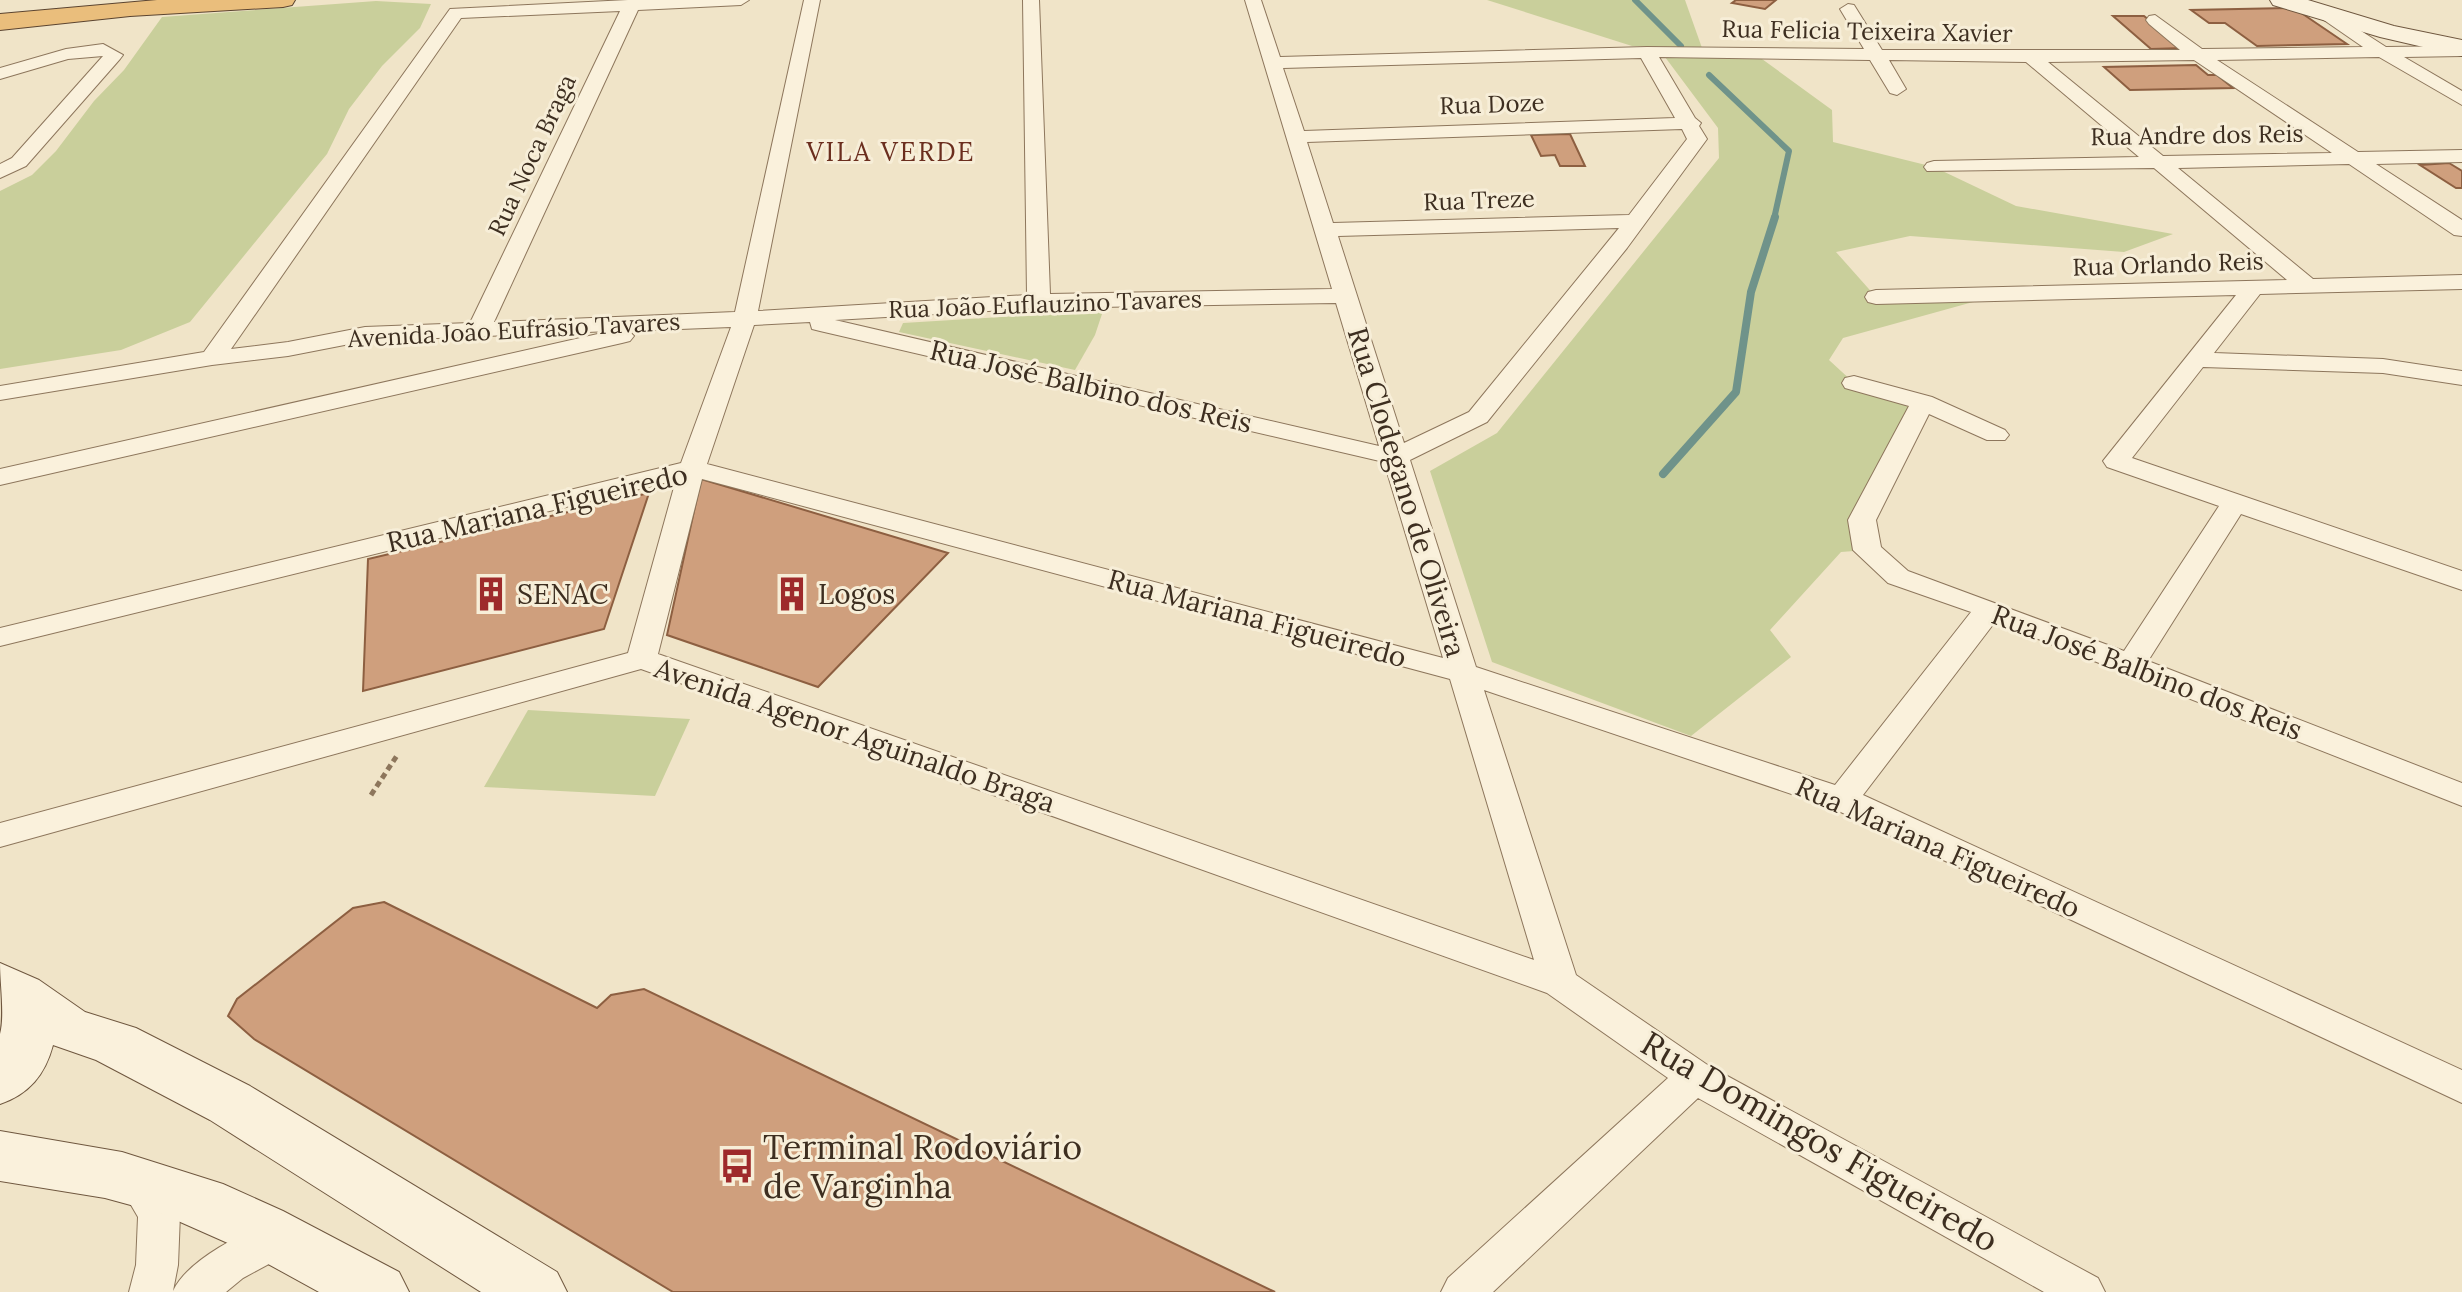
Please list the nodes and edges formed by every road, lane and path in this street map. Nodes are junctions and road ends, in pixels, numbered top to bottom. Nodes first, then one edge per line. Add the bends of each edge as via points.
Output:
1 (283, 0) edge
2 (741, 0) edge
3 (812, 0) edge
4 (1031, 0) edge
5 (1253, 0) edge
6 (2283, 0) edge
7 (632, 4) junction
8 (1848, 9) dead end
9 (2327, 14) junction
10 (2155, 20) dead end
11 (4, 22) edge
12 (2462, 49) edge
13 (1647, 52) junction
14 (2382, 52) junction
15 (1877, 54) junction
16 (2198, 55) junction
17 (2031, 57) junction
18 (1272, 63) junction
19 (0, 74) edge
20 (1897, 89) dead end
21 (2462, 99) edge
22 (1691, 123) junction
23 (1296, 137) junction
24 (2462, 156) edge
25 (2353, 158) junction
26 (2156, 162) junction
27 (1934, 167) dead end
28 (0, 172) edge
29 (1635, 221) junction
30 (1325, 230) junction
31 (2462, 230) edge
32 (2462, 282) edge
33 (2308, 286) junction
34 (2254, 287) junction
35 (1345, 296) junction
36 (1876, 297) dead end
37 (1039, 301) junction
38 (786, 316) junction
39 (745, 319) junction
40 (697, 320) junction
41 (479, 329) junction
42 (212, 358) junction
43 (2195, 360) junction
44 (2462, 378) edge
45 (1854, 383) dead end
46 (0, 393) edge
47 (1923, 402) junction
48 (1996, 435) dead end
49 (1395, 457) junction
50 (692, 468) junction
51 (0, 477) edge
52 (2235, 502) junction
53 (2462, 581) edge
54 (1989, 609) junction
55 (0, 637) edge
56 (642, 659) junction
57 (2130, 665) junction
58 (1464, 673) junction
59 (2462, 795) edge
60 (1842, 799) junction
61 (0, 835) edge
62 (1560, 983) junction
63 (10, 990) edge
64 (1695, 1077) junction
65 (0, 1081) edge
66 (2462, 1087) edge
67 (0, 1156) edge
68 (138, 1181) junction
69 (278, 1238) junction
70 (151, 1292) edge
71 (194, 1292) edge
72 (377, 1292) edge
73 (535, 1292) edge
74 (1463, 1292) edge
75 (2083, 1292) edge

1 - 11 highway
2 - 7 street
3 - 39 street
4 - 37 street
5 - 18 street, Rua Clodegano de Oliveira
6 - 9 main road
7 - 41 street, Rua Noca Braga
7 - 42 street via 456,13
8 - 15 street
9 - 12 main road
9 - 14 street
10 - 16 street
12 - 14 street, Rua Felicia Teixeira Xavier
13 - 15 street, Rua Felicia Teixeira Xavier
13 - 18 street, Rua Felicia Teixeira Xavier
13 - 22 street
14 - 16 street, Rua Felicia Teixeira Xavier
14 - 21 street
15 - 17 street, Rua Felicia Teixeira Xavier
15 - 20 street
16 - 17 street, Rua Felicia Teixeira Xavier
16 - 25 street
17 - 26 street
18 - 23 street, Rua Clodegano de Oliveira
19 - 28 street via 66,54 103,49 114,55 19,162
22 - 23 street, Rua Doze
22 - 29 street via 1697,139
23 - 30 street, Rua Clodegano de Oliveira
24 - 25 street, Rua Andre dos Reis
25 - 26 street, Rua Andre dos Reis
25 - 31 street
26 - 27 street, Rua Andre dos Reis
26 - 33 street
29 - 30 street, Rua Treze
29 - 49 street via 1478,417
30 - 35 street, Rua Clodegano de Oliveira
32 - 33 street, Rua Orlando Reis
33 - 34 street, Rua Orlando Reis
34 - 36 street, Rua Orlando Reis
34 - 43 street
35 - 37 street, Rua João Euflauzino Tavares
35 - 49 street, Rua Clodegano de Oliveira
37 - 38 street, Rua João Euflauzino Tavares
38 - 39 street, Rua João Euflauzino Tavares
38 - 49 street, Rua José Balbino dos Reis
39 - 40 street, Avenida João Eufrásio Tavares
39 - 50 street
40 - 41 street, Avenida João Eufrásio Tavares
40 - 51 street
41 - 42 street, Avenida João Eufrásio Tavares via 365,334
42 - 46 street, Avenida João Eufrásio Tavares
43 - 44 street via 2383,366
43 - 52 street via 2116,461
45 - 47 street
47 - 48 street
47 - 54 street, Rua José Balbino dos Reis via 1862,520 1867,550 1898,577
49 - 58 street, Rua Clodegano de Oliveira
50 - 55 street, Rua Mariana Figueiredo
50 - 56 street
50 - 58 street, Rua Mariana Figueiredo
52 - 53 street
52 - 57 street
54 - 57 street, Rua José Balbino dos Reis
54 - 60 street
56 - 61 street, Avenida Agenor Aguinaldo Braga
56 - 62 street, Avenida Agenor Aguinaldo Braga
57 - 59 street, Rua José Balbino dos Reis
58 - 60 street, Rua Mariana Figueiredo
58 - 62 street, Rua Clodegano de Oliveira
60 - 66 street, Rua Mariana Figueiredo
62 - 64 street, Rua Domingos Figueiredo
63 - 65 main road via 31,1023 21,1058
63 - 73 main road via 66,1028 116,1044 230,1103
64 - 74 street
64 - 75 street, Rua Domingos Figueiredo
67 - 68 main road
68 - 69 main road via 213,1207
68 - 70 street via 159,1214
69 - 71 street via 228,1265
69 - 72 main road

